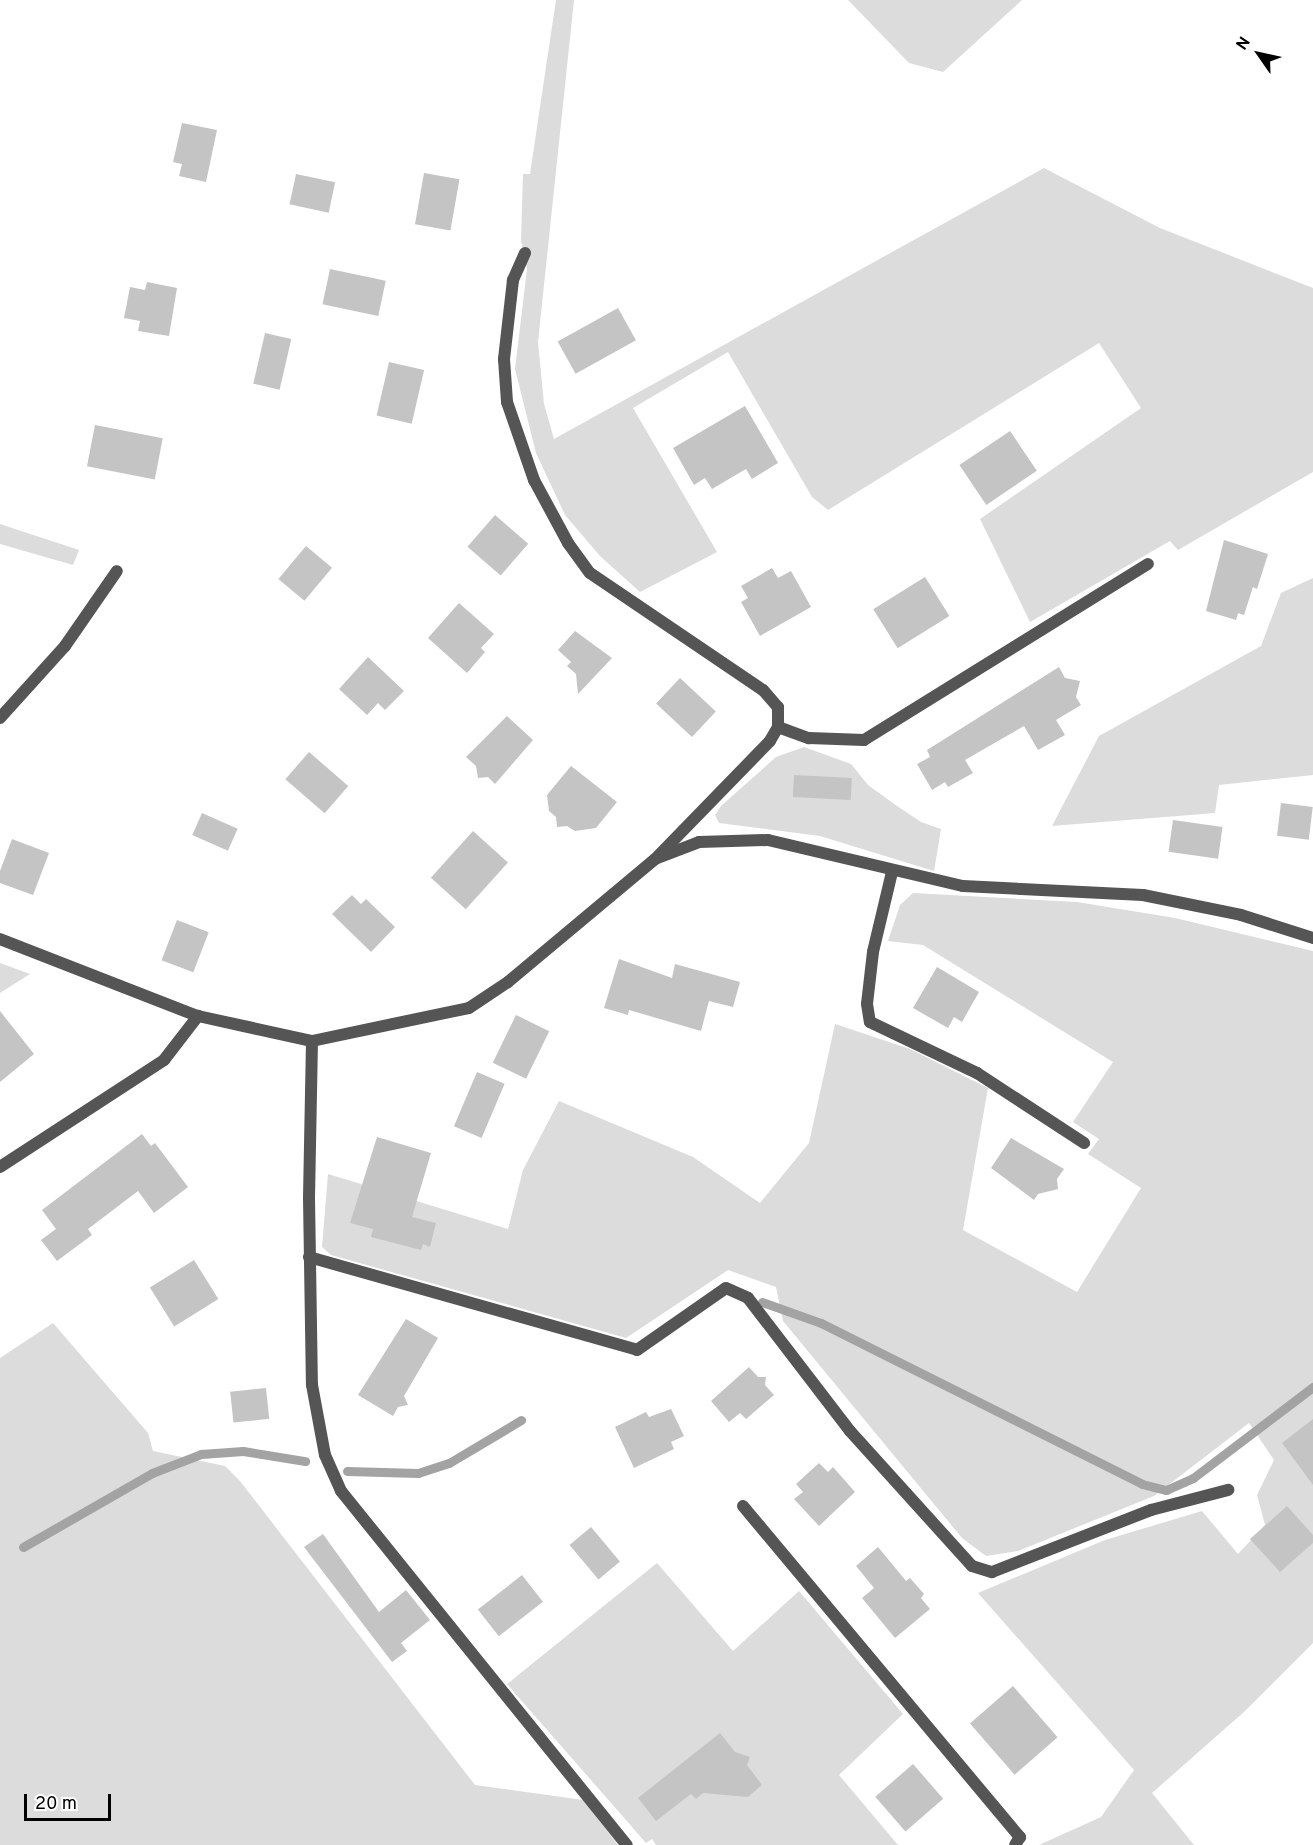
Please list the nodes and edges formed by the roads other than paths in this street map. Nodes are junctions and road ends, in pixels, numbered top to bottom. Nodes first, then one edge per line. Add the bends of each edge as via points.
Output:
1 (525, 254) dead end
2 (1148, 564) dead end
3 (117, 571) dead end
4 (0, 718) edge
5 (778, 727) junction
6 (655, 859) junction
7 (892, 872) junction
8 (1313, 938) edge
9 (0, 939) edge
10 (198, 1016) junction
11 (312, 1041) junction
12 (1084, 1143) dead end
13 (0, 1167) edge
14 (309, 1257) junction
15 (1228, 1490) dead end
16 (743, 1506) dead end
17 (627, 1845) edge
18 (1016, 1845) edge

1 - 5 street via 513,280 504,359 507,402 547,506 590,573 763,690 778,707
2 - 5 street via 864,740 809,738
3 - 4 street via 88,617
5 - 6 street via 770,741
6 - 7 street via 699,842 768,840
6 - 11 street via 508,982 468,1008
7 - 8 street via 963,886 1143,895 1241,915
7 - 12 street via 873,952 867,1004 870,1022 976,1073
9 - 10 street
10 - 11 street
10 - 13 street via 164,1060
11 - 14 street
14 - 15 street via 637,1350 726,1288 748,1298 850,1431 972,1566 992,1572 1151,1510
14 - 17 street via 312,1385 325,1455 342,1491
16 - 18 street via 1020,1837

